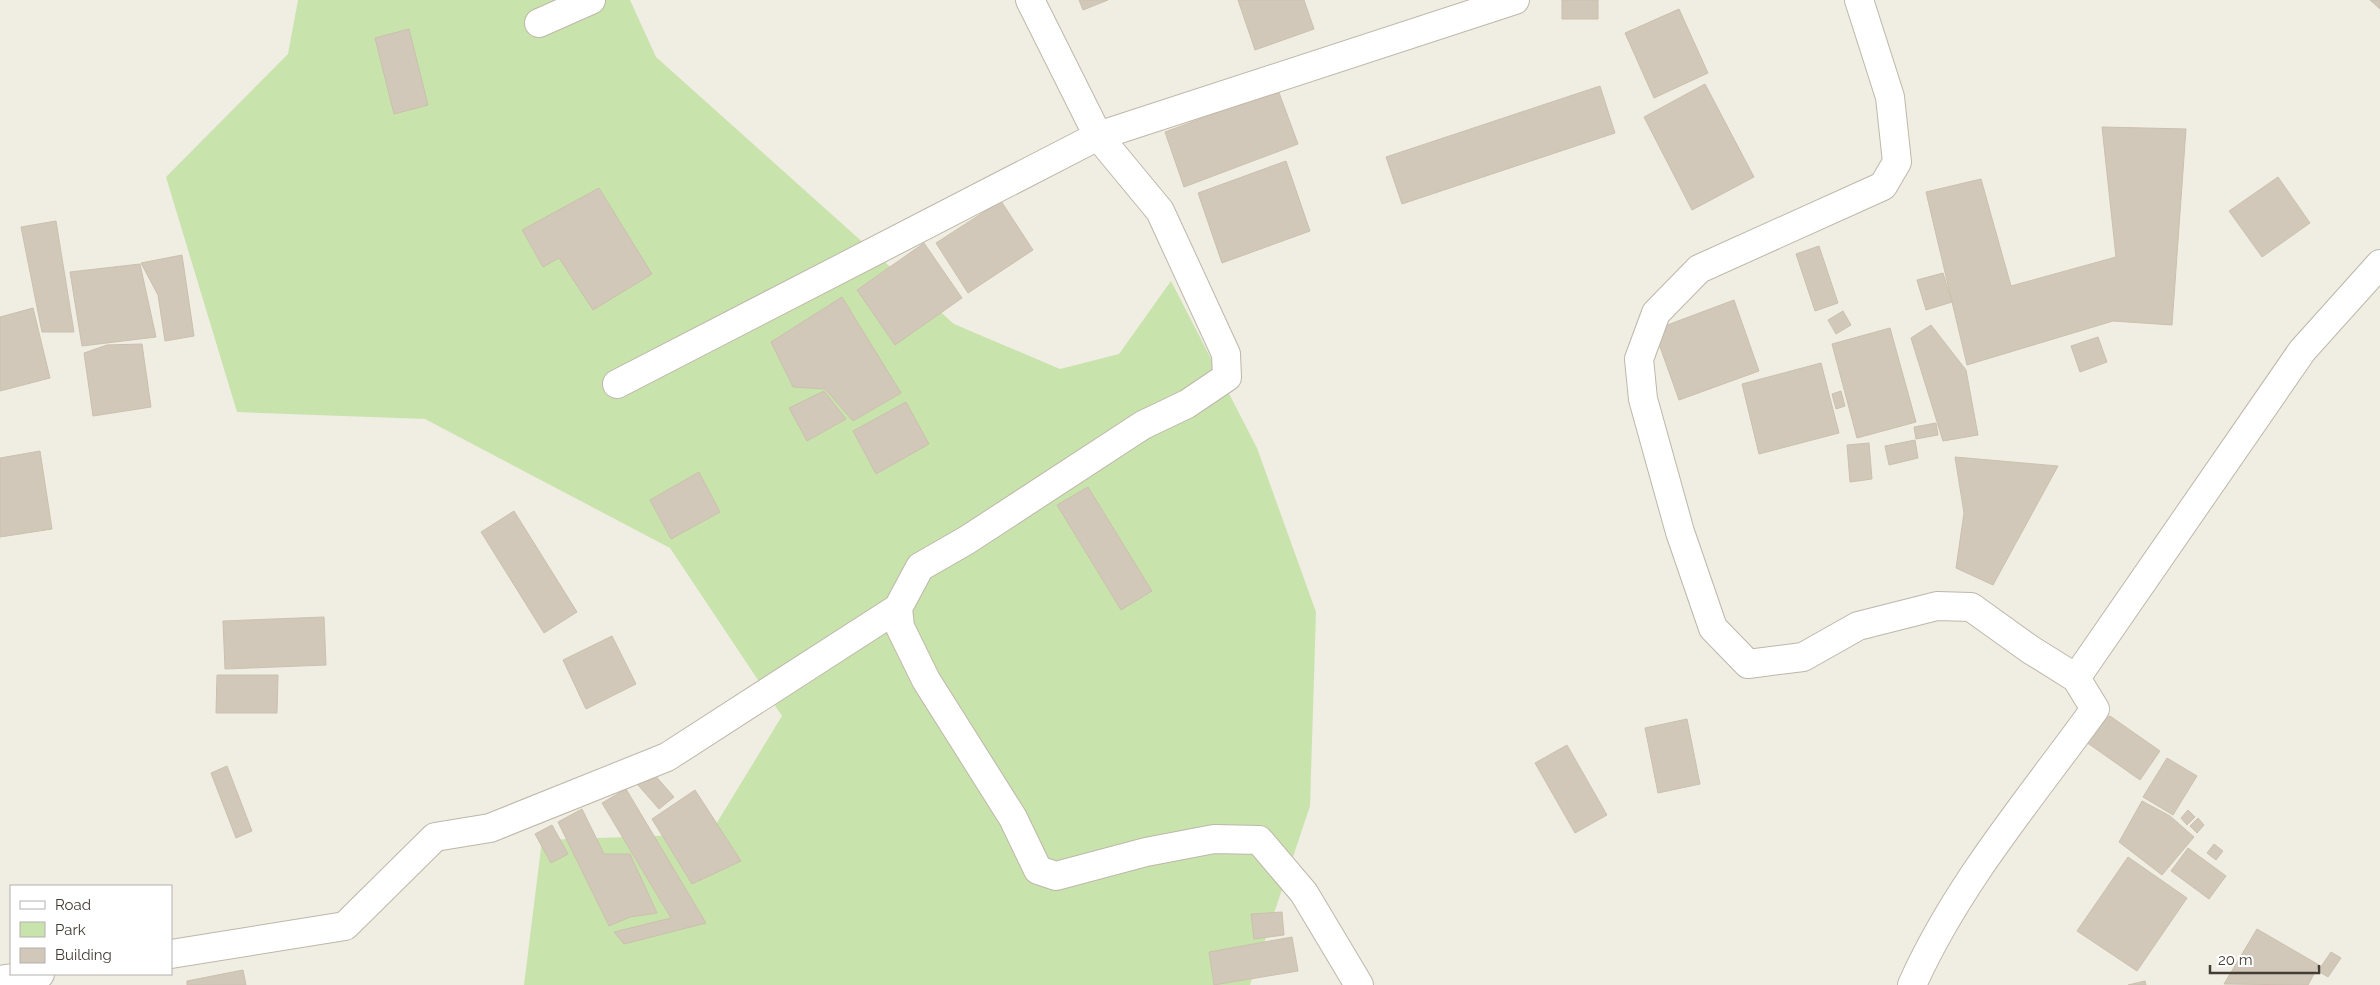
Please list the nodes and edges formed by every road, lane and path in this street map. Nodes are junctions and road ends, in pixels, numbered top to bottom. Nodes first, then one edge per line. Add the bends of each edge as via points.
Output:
1 (591, 0) edge
2 (1030, 0) edge
3 (1515, 0) edge
4 (1859, 0) edge
5 (538, 23) dead end
6 (1098, 136) junction
7 (2380, 264) edge
8 (617, 384) dead end
9 (898, 608) junction
10 (2076, 678) junction
11 (172, 954) edge
12 (33, 975) edge
13 (0, 980) edge
14 (1359, 985) edge
15 (1912, 985) edge

1 - 5 street
2 - 6 street
3 - 6 street
4 - 10 street via 1890,97 1897,162 1883,186 1699,269 1656,313 1639,359 1643,400 1680,532 1712,628 1748,664 1803,657 1858,626 1937,606 1971,607
6 - 8 street
6 - 9 street via 1160,211 1226,354 1227,377 1187,404 1143,425 920,567
7 - 10 street via 2302,351
9 - 11 street via 667,757 490,828 435,837 345,926
9 - 14 street via 900,627 926,680 1013,818 1038,870 1056,876 1146,852 1214,839 1258,840 1304,893
10 - 15 street via 2094,709 1977,869 1929,946
12 - 13 street

